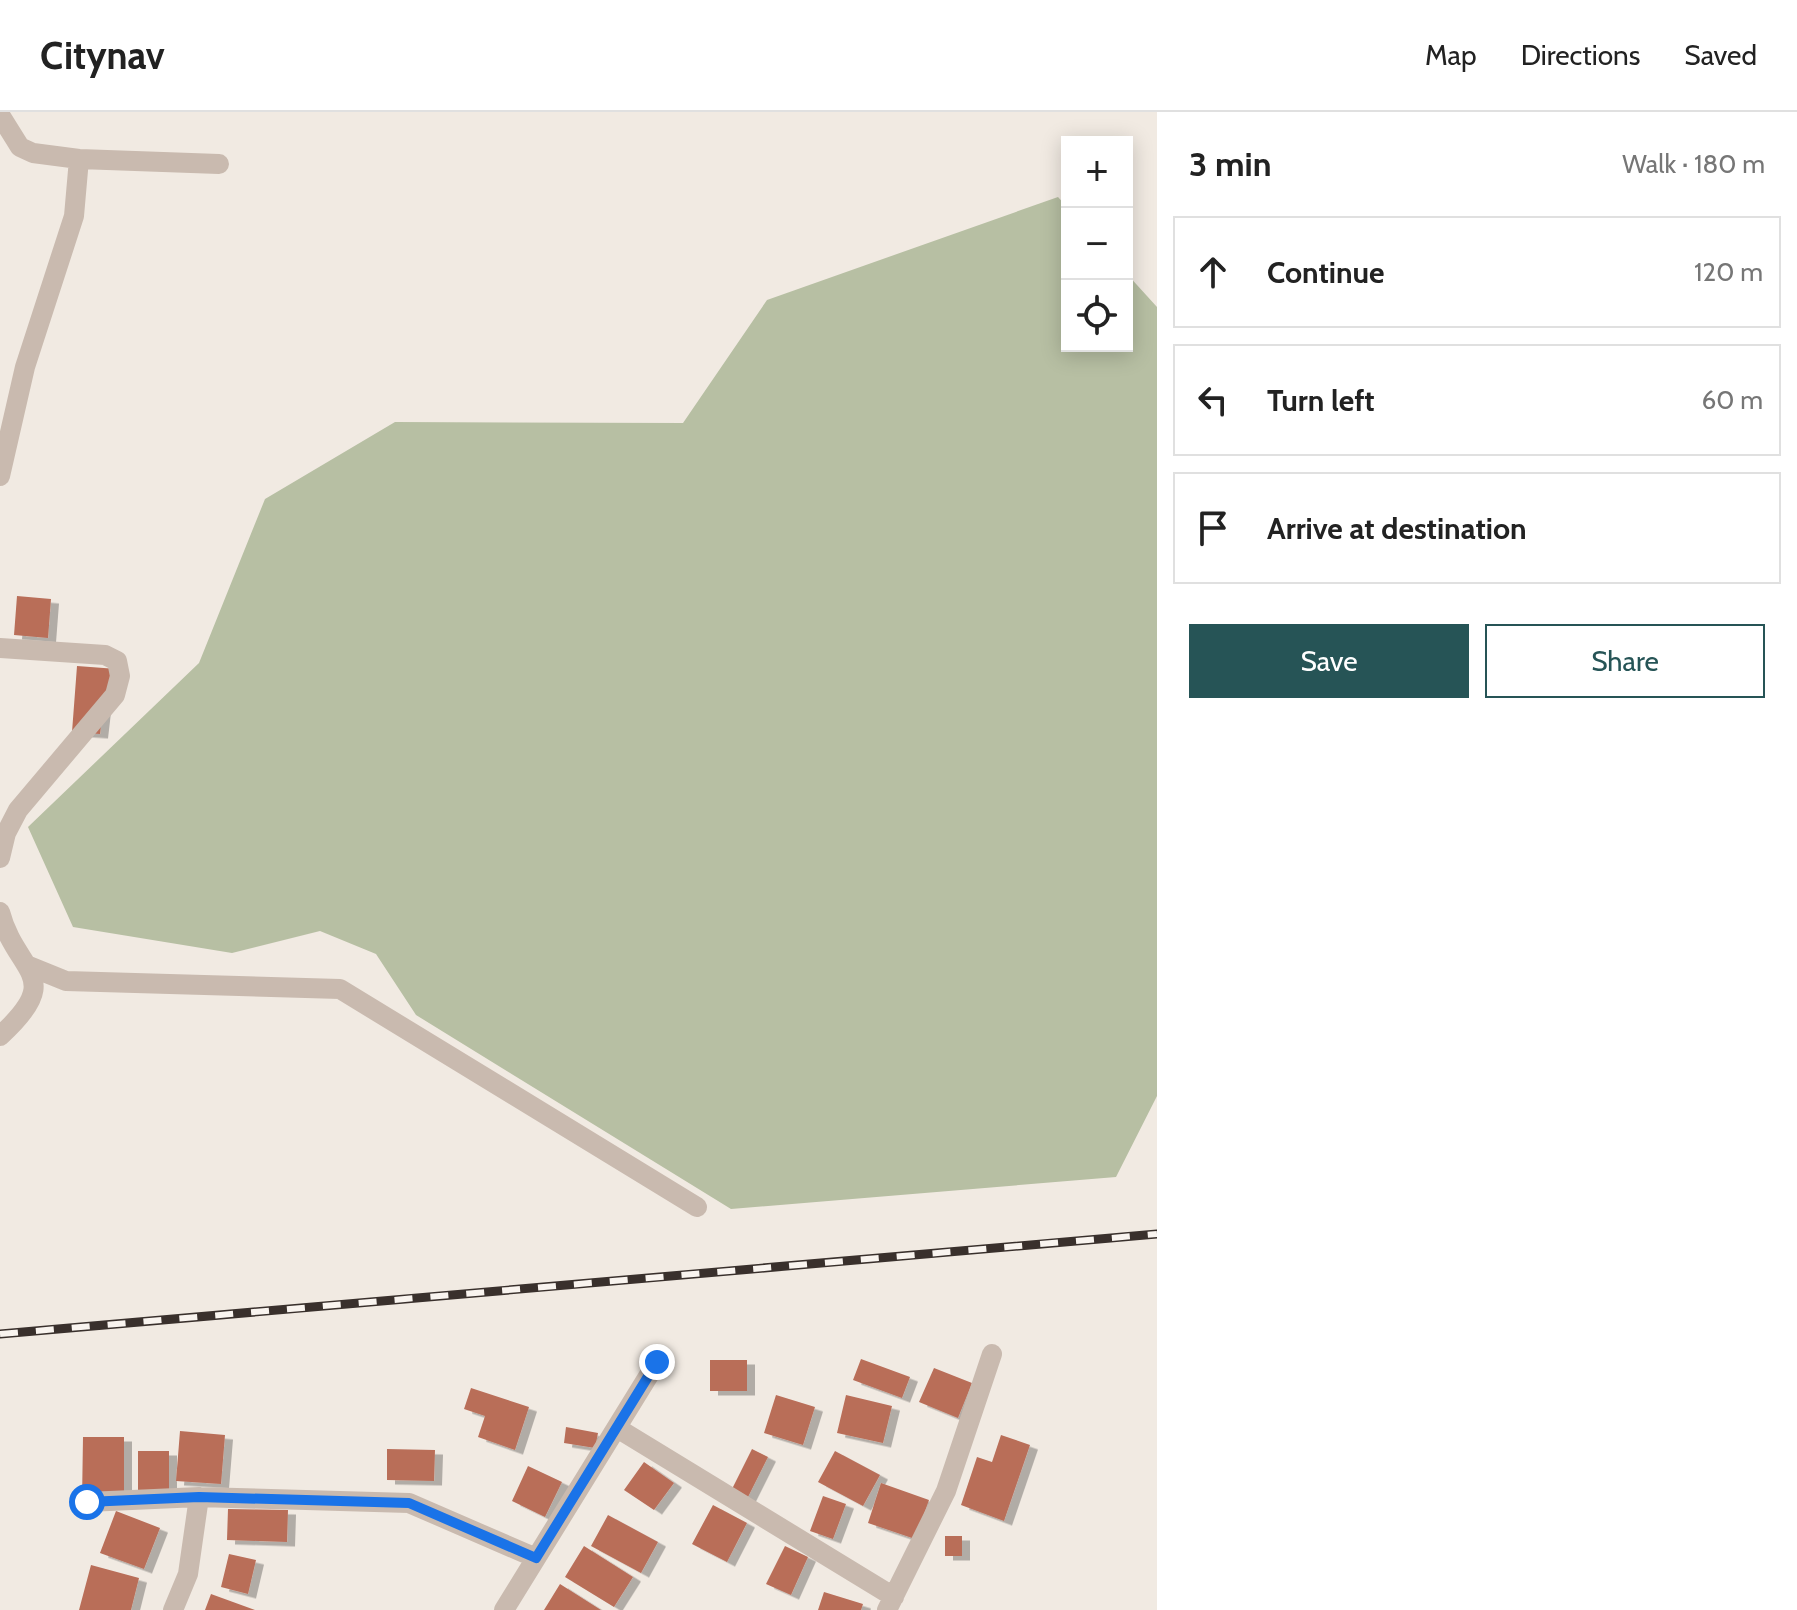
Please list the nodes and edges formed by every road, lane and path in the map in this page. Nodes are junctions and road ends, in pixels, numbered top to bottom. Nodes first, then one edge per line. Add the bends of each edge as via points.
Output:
1 (0, 115) edge
2 (79, 159) junction
3 (219, 164) dead end
4 (0, 476) edge
5 (0, 648) edge
6 (0, 858) edge
7 (0, 912) edge
8 (16, 958) edge
9 (0, 1036) edge
10 (697, 1207) dead end
11 (992, 1354) dead end
12 (657, 1362) dead end
13 (617, 1428) junction
14 (199, 1497) junction
15 (87, 1502) dead end
16 (536, 1558) junction
17 (890, 1604) edge
18 (173, 1610) edge
19 (504, 1610) edge

1 - 2 street via 23,149
2 - 3 street
2 - 4 street via 74,216 25,367
5 - 6 street via 105,655 117,661 120,676 115,695 18,810
7 - 8 street
8 - 9 street via 34,986 31,1002
8 - 10 street via 66,981 340,989
11 - 17 street via 946,1491
12 - 13 street
13 - 16 street
13 - 17 street
14 - 15 street
14 - 16 street via 409,1503
14 - 18 street via 188,1574
16 - 19 street

